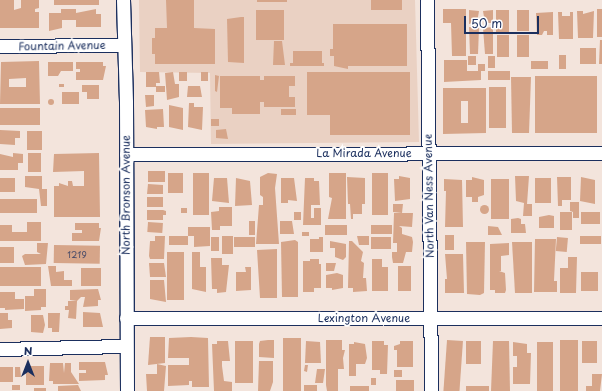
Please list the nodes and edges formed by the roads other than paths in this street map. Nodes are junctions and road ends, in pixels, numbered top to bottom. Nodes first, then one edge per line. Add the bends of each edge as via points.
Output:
1 (123, 0) edge
2 (427, 0) edge
3 (123, 45) junction
4 (0, 46) edge
5 (429, 153) junction
6 (602, 153) edge
7 (126, 154) junction
8 (126, 318) junction
9 (431, 318) junction
10 (602, 318) edge
11 (126, 346) junction
12 (0, 349) edge
13 (127, 391) edge
14 (431, 391) edge

1 - 3 street, North Bronson Avenue
2 - 5 street, North Van Ness Avenue
3 - 4 street, Fountain Avenue
3 - 7 street, North Bronson Avenue
5 - 6 street, La Mirada Avenue
5 - 7 street, La Mirada Avenue
5 - 9 street, North Van Ness Avenue
7 - 8 street, North Bronson Avenue
8 - 9 street, Lexington Avenue
8 - 11 street, North Bronson Avenue
9 - 10 street, Lexington Avenue
9 - 14 street, North Van Ness Avenue
11 - 12 street
11 - 13 street, North Bronson Avenue

